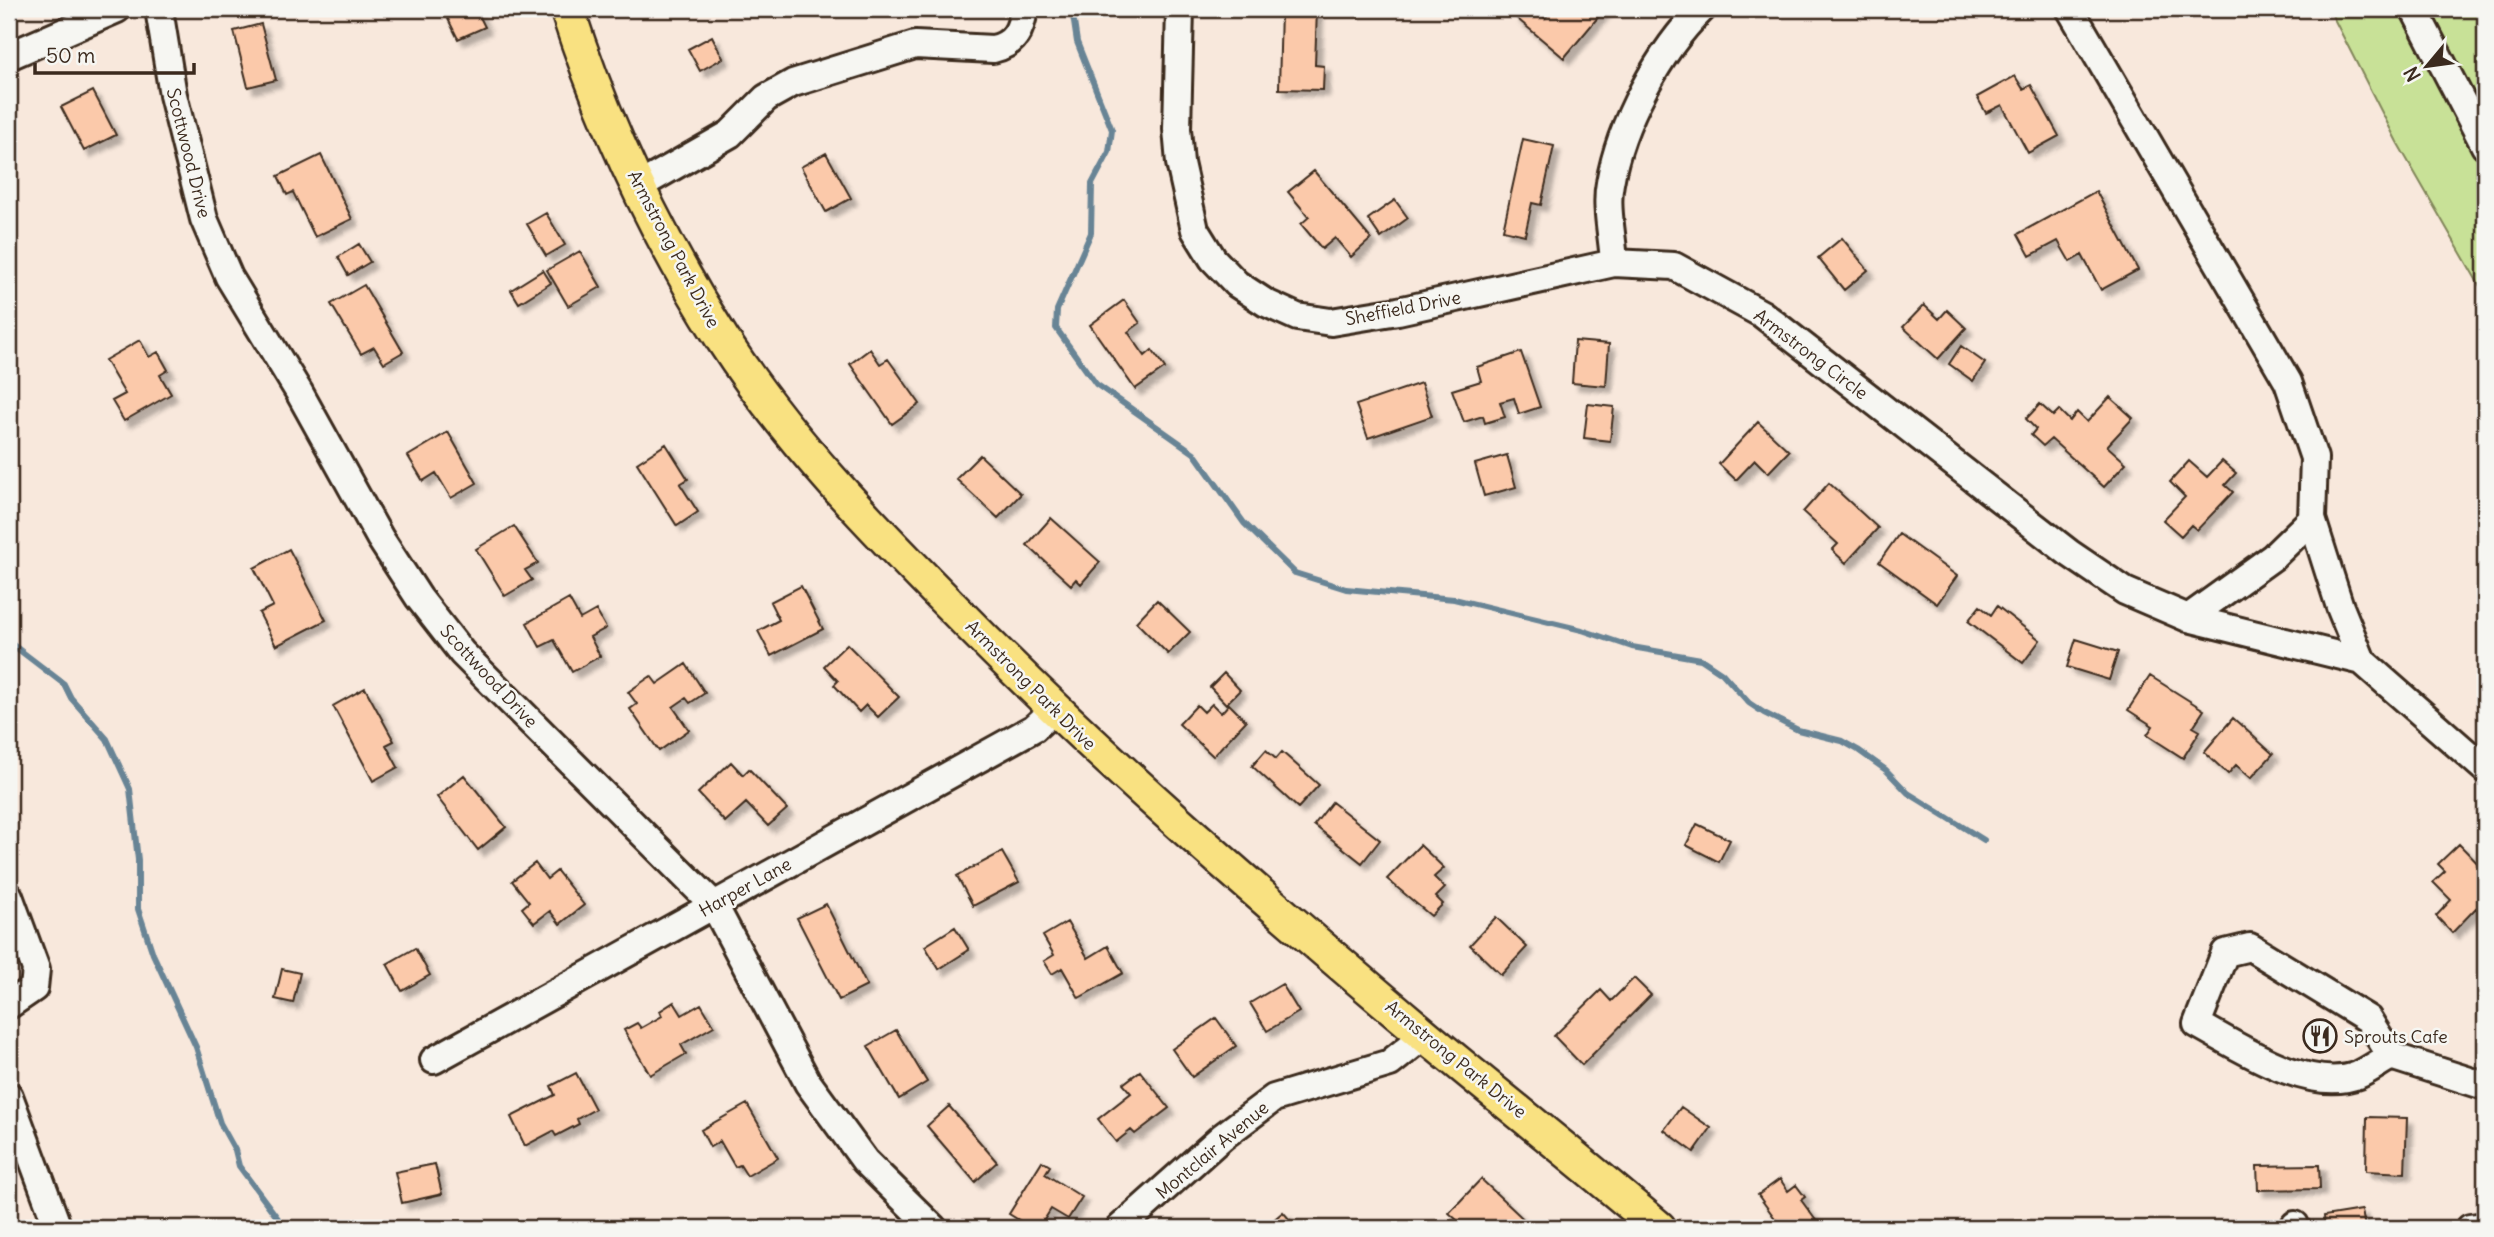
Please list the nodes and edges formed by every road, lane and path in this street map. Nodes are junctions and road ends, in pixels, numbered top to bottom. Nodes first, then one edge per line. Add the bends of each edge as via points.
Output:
1 (117, 9) edge
2 (159, 9) edge
3 (566, 9) edge
4 (1024, 9) edge
5 (1181, 9) edge
6 (1702, 9) edge
7 (2070, 9) edge
8 (2414, 9) edge
9 (9, 56) edge
10 (2485, 146) edge
11 (639, 186) junction
12 (1615, 263) junction
13 (2312, 519) junction
14 (2188, 618) junction
15 (2362, 661) junction
16 (1054, 710) junction
17 (2485, 769) edge
18 (9, 896) edge
19 (713, 905) junction
20 (9, 1005) edge
21 (1425, 1035) junction
22 (2391, 1056) junction
23 (434, 1060) dead end
24 (2485, 1086) edge
25 (9, 1096) edge
26 (2485, 1226) edge
27 (58, 1228) edge
28 (933, 1228) edge
29 (1120, 1228) edge
30 (1659, 1228) edge
31 (2470, 1228) edge

1 - 9 street
2 - 19 street, Scottwood Drive via 176,108 204,219 229,277 313,415 380,538 463,653
3 - 11 main road, Armstrong Park Drive via 591,79
4 - 11 street via 1018,34 1003,47 915,45 793,83 766,98 730,134
5 - 12 street, Sheffield Drive via 1177,129 1195,230 1213,259 1237,284 1266,303 1297,317 1331,322
6 - 12 street via 1683,27 1624,130 1609,186
7 - 13 street, Armstrong Circle via 2288,382 2314,458
8 - 10 street
11 - 16 main road, Armstrong Park Drive via 723,340 816,467
12 - 14 street, Armstrong Circle via 1674,266 1762,314 2069,553 2125,591
13 - 14 street via 2273,557
13 - 15 street, Armstrong Circle
14 - 15 street, Armstrong Circle
15 - 17 street, Armstrong Circle
16 - 19 street, Harper Lane via 1034,728
16 - 21 main road, Armstrong Park Drive via 1193,837
18 - 20 street via 36,969 34,988
19 - 23 street, Harper Lane
19 - 28 street, Scottwood Drive via 816,1094 865,1161
21 - 29 street, Montclair Avenue via 1390,1063 1274,1098 1222,1137
21 - 30 main road, Armstrong Park Drive
22 - 22 street via 2368,1018 2250,947 2225,953 2197,1024 2268,1063 2324,1079 2356,1075
22 - 24 street
25 - 27 street
26 - 31 street

